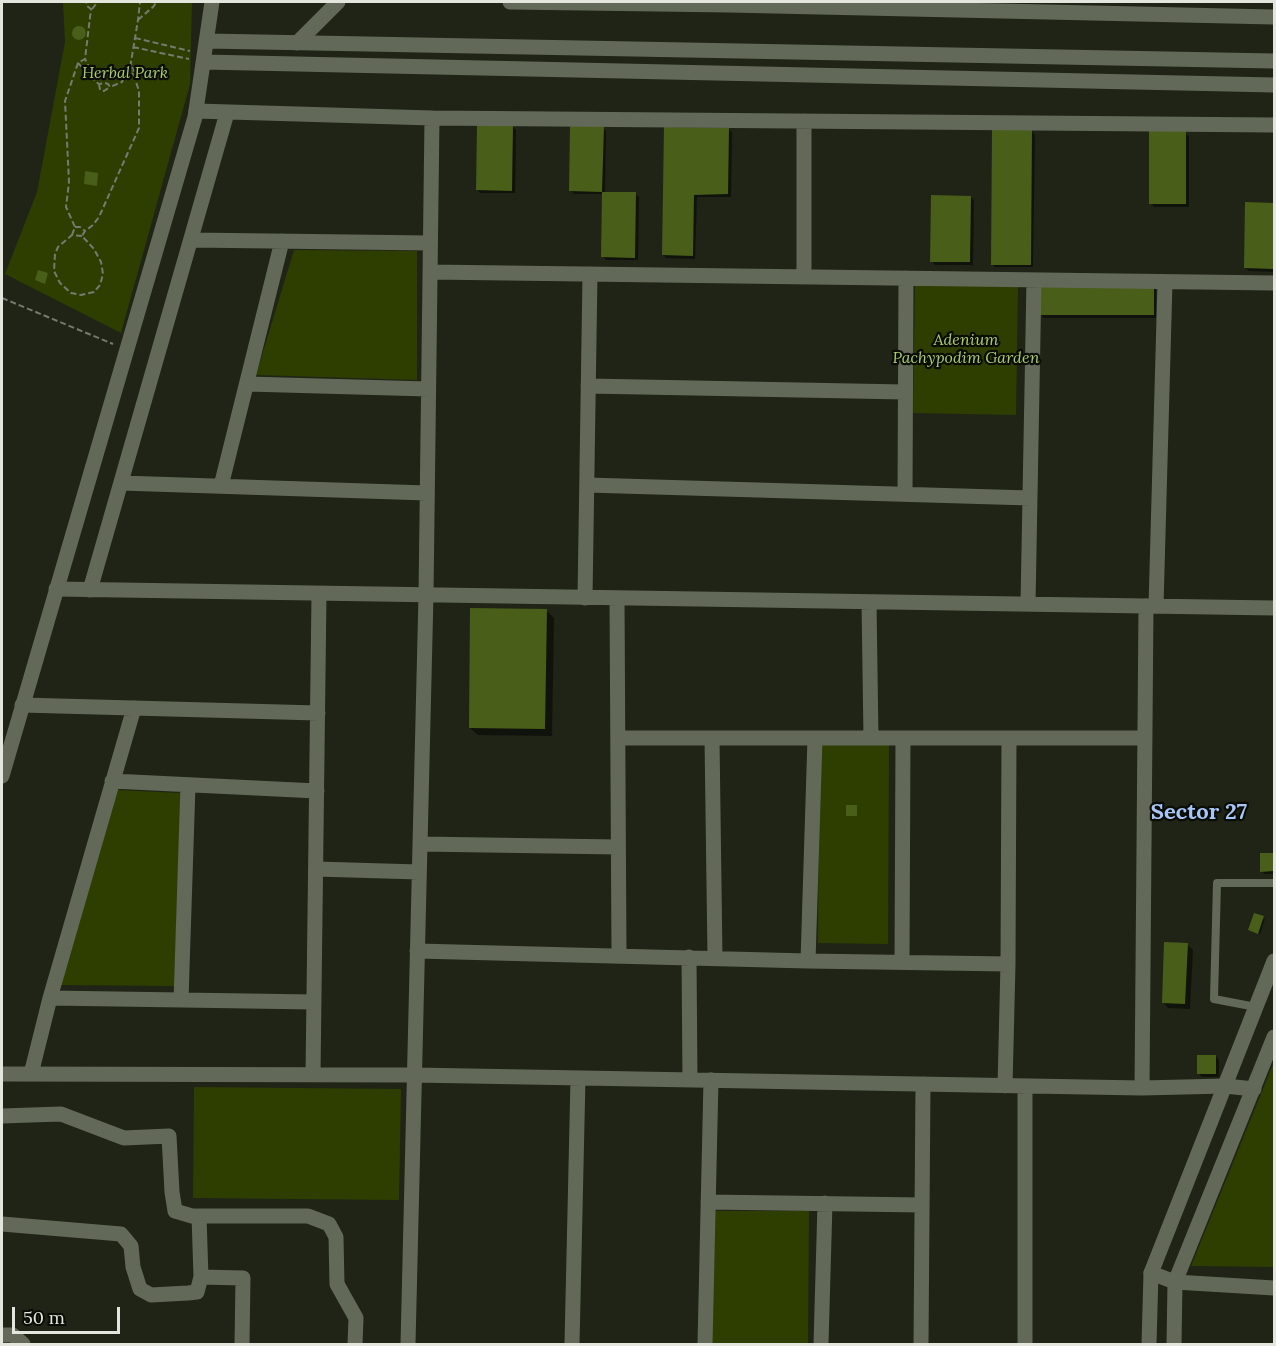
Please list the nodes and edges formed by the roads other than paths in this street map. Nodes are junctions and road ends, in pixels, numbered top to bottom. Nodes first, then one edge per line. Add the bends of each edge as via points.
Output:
1 (212, 2) edge
2 (338, 2) edge
3 (510, 2) edge
4 (729, 3) edge
5 (1275, 17) edge
6 (297, 43) junction
7 (205, 52) junction
8 (1275, 61) edge
9 (1275, 85) edge
10 (196, 111) junction
11 (227, 112) junction
12 (432, 118) junction
13 (804, 122) junction
14 (1275, 125) edge
15 (190, 240) junction
16 (282, 241) junction
17 (430, 243) junction
18 (430, 272) junction
19 (590, 274) junction
20 (804, 277) junction
21 (906, 278) junction
22 (1034, 280) junction
23 (1165, 282) junction
24 (1275, 283) edge
25 (247, 384) junction
26 (588, 386) junction
27 (428, 389) junction
28 (905, 392) junction
29 (121, 483) junction
30 (587, 485) junction
31 (220, 486) junction
32 (427, 493) junction
33 (905, 494) junction
34 (1030, 498) junction
35 (56, 589) junction
36 (90, 590) junction
37 (319, 594) junction
38 (426, 595) junction
39 (585, 598) junction
40 (617, 598) junction
41 (869, 602) junction
42 (1028, 604) junction
43 (1151, 606) junction
44 (1275, 608) edge
45 (22, 705) junction
46 (134, 708) junction
47 (318, 713) junction
48 (618, 738) junction
49 (712, 738) junction
50 (815, 738) junction
51 (871, 738) junction
52 (903, 738) junction
53 (1010, 738) junction
54 (1145, 738) junction
55 (2, 776) edge
56 (112, 781) junction
57 (188, 786) junction
58 (317, 791) junction
59 (420, 844) junction
60 (618, 847) junction
61 (316, 869) junction
62 (419, 872) junction
63 (1275, 883) edge
64 (417, 951) junction
65 (619, 955) junction
66 (689, 957) junction
67 (715, 958) junction
68 (808, 961) junction
69 (1275, 961) edge
70 (902, 962) junction
71 (1008, 964) junction
72 (50, 998) junction
73 (181, 1000) junction
74 (314, 1002) junction
75 (1256, 1007) junction
76 (1275, 1037) edge
77 (2, 1074) edge
78 (31, 1074) junction
79 (314, 1075) junction
80 (414, 1075) junction
81 (578, 1078) junction
82 (690, 1080) junction
83 (711, 1080) junction
84 (923, 1084) junction
85 (1005, 1086) junction
86 (1025, 1086) junction
87 (1225, 1086) junction
88 (1142, 1088) junction
89 (1254, 1089) junction
90 (2, 1116) edge
91 (708, 1202) junction
92 (825, 1203) junction
93 (922, 1204) junction
94 (199, 1216) junction
95 (2, 1224) edge
96 (1151, 1273) junction
97 (201, 1277) junction
98 (1175, 1282) junction
99 (1275, 1288) edge
100 (2, 1335) edge
101 (23, 1344) edge
102 (242, 1344) edge
103 (355, 1344) edge
104 (408, 1344) edge
105 (572, 1344) edge
106 (705, 1344) edge
107 (821, 1344) edge
108 (921, 1344) edge
109 (1025, 1344) edge
110 (1149, 1344) edge
111 (1174, 1344) edge

1 - 7 street
2 - 6 street
3 - 4 street
4 - 5 street
6 - 7 street
6 - 8 street
7 - 9 street
7 - 10 street
10 - 11 street
10 - 35 street
11 - 12 street
11 - 15 street
12 - 13 street
12 - 17 street
13 - 14 street
13 - 20 street
15 - 16 street
15 - 29 street
16 - 17 street
16 - 25 street
17 - 18 street
18 - 19 street
18 - 27 street
19 - 20 street
19 - 26 street
20 - 21 street
21 - 22 street
21 - 28 street
22 - 23 street
22 - 34 street
23 - 24 street
23 - 43 street
25 - 27 street
25 - 31 street
26 - 28 street
26 - 30 street
27 - 32 street
28 - 33 street
29 - 31 street
29 - 36 street
30 - 33 street
30 - 39 street
31 - 32 street
32 - 38 street
33 - 34 street
34 - 42 street
35 - 36 street
35 - 45 street
36 - 37 street
37 - 38 street
37 - 47 street
38 - 39 street
38 - 59 street
39 - 40 street
40 - 41 street
40 - 48 street
41 - 42 street
41 - 51 street
42 - 43 street
43 - 44 street
43 - 54 street
45 - 46 street
45 - 55 street
46 - 47 street
46 - 56 street
47 - 58 street
48 - 49 street
48 - 60 street
49 - 50 street
49 - 67 street
50 - 51 street
50 - 68 street
51 - 52 street
52 - 53 street
52 - 70 street
53 - 54 street
53 - 71 street
54 - 88 street
56 - 57 street
56 - 72 street
57 - 58 street
57 - 73 street
58 - 61 street
59 - 60 street
59 - 62 street
60 - 65 street
61 - 62 street
61 - 74 street
62 - 64 street
63 - 75 lane via 1217,883 1214,999
64 - 65 street
64 - 80 street
65 - 66 street
66 - 67 street
66 - 82 street
67 - 68 street
68 - 70 street
69 - 75 street
70 - 71 street
71 - 85 street
72 - 73 street
72 - 78 street
73 - 74 street
74 - 79 street
75 - 87 street
76 - 89 street
77 - 78 street
78 - 79 street
79 - 80 street
80 - 81 street
80 - 104 street
81 - 82 street
81 - 105 street
82 - 83 street
83 - 84 street
83 - 91 street
84 - 85 street
84 - 93 street
85 - 86 street
86 - 88 street
86 - 109 street
87 - 88 street
87 - 89 street
87 - 96 street
89 - 98 street
90 - 94 street via 61,1114 124,1137 169,1136 175,1212
91 - 92 street
91 - 106 street
92 - 93 street
92 - 107 street
93 - 108 street
94 - 97 street
94 - 103 street via 308,1216 329,1224 336,1237 337,1284 356,1318
95 - 97 street via 121,1234 130,1246 140,1289 151,1295 197,1292
96 - 98 street
96 - 110 street
97 - 102 street via 243,1278
98 - 99 street
98 - 111 street
100 - 101 street via 13,1335

